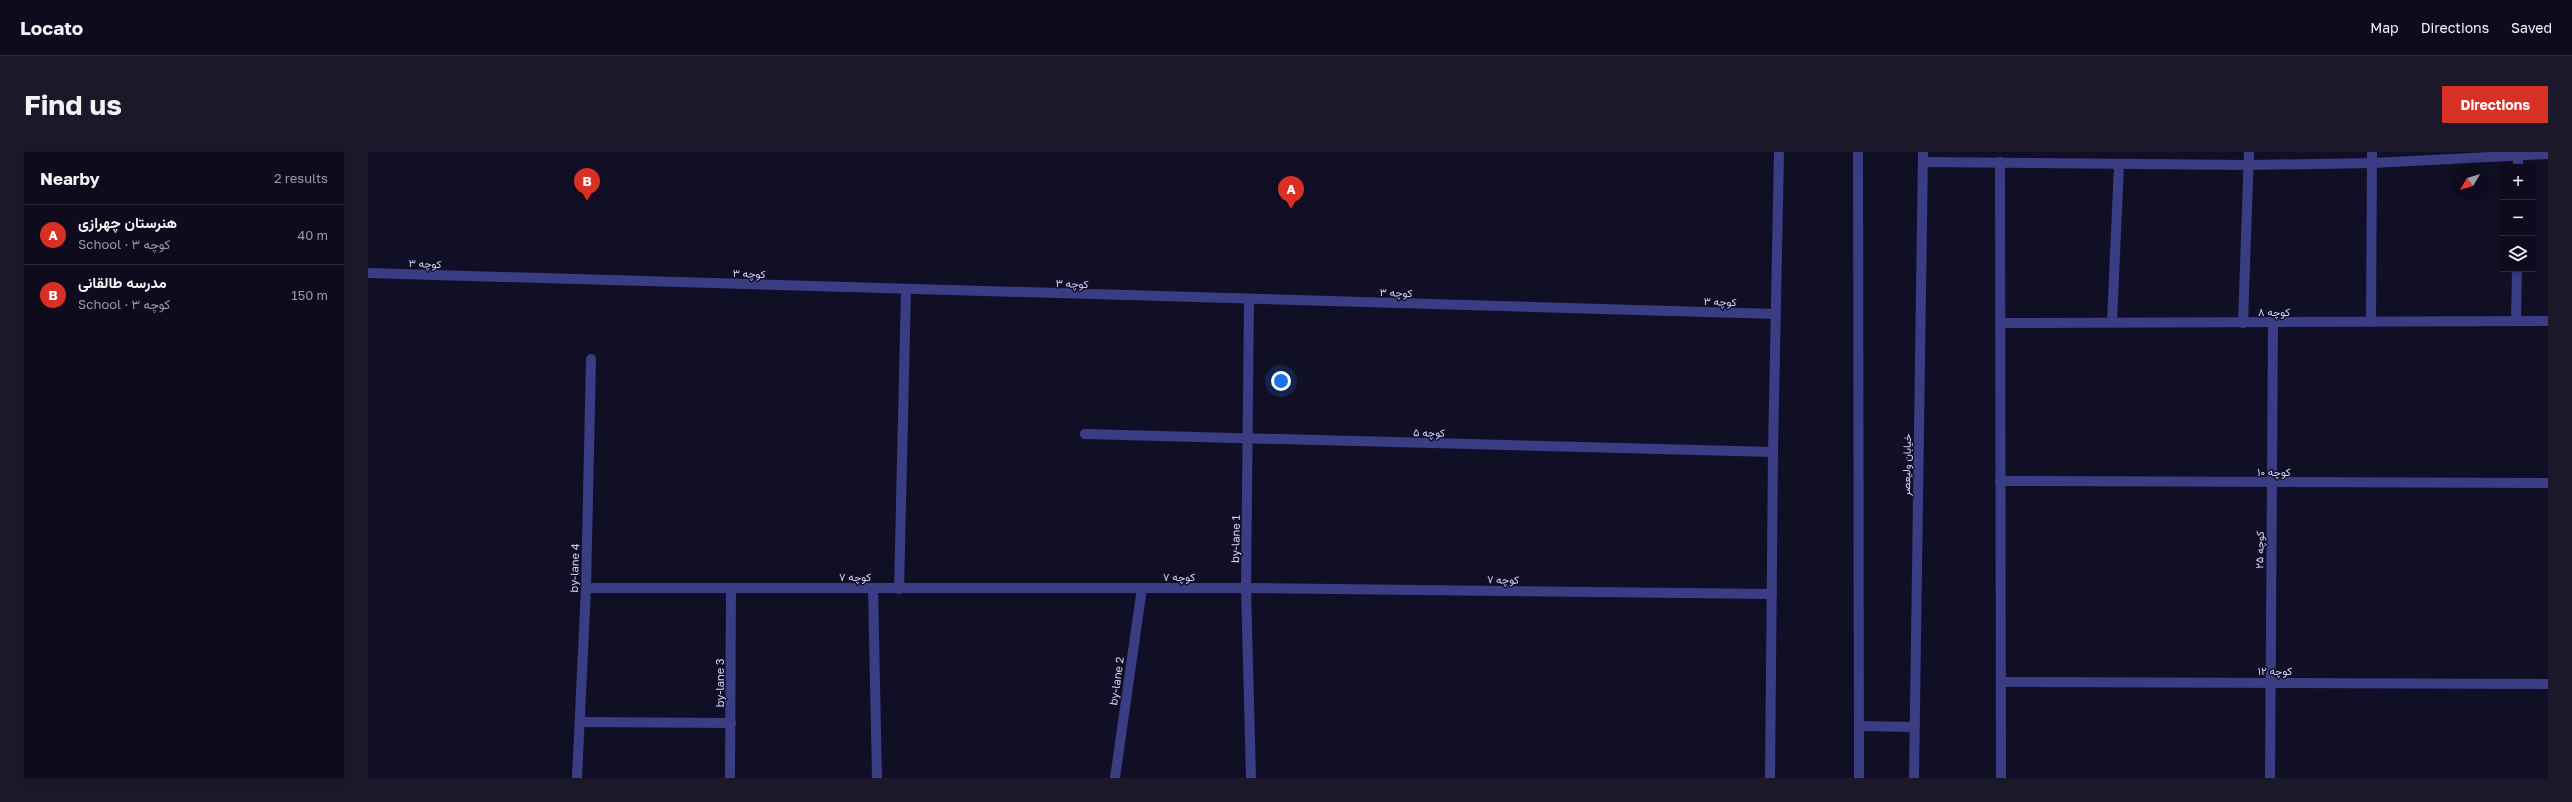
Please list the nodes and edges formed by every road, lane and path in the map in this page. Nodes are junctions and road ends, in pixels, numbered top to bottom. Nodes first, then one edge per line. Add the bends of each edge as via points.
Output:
1 (1779, 152) edge
2 (1858, 152) edge
3 (2249, 152) edge
4 (2372, 152) edge
5 (2548, 154) edge
6 (2518, 156) junction
7 (1923, 157) edge
8 (2000, 162) junction
9 (2373, 163) junction
10 (2518, 164) edge
11 (2119, 165) junction
12 (2249, 165) junction
13 (2516, 272) edge
14 (368, 274) edge
15 (906, 290) junction
16 (1249, 300) junction
17 (1776, 314) junction
18 (2516, 321) junction
19 (2548, 321) edge
20 (2112, 322) junction
21 (2371, 322) junction
22 (2001, 323) junction
23 (2243, 323) junction
24 (2273, 323) junction
25 (591, 359) dead end
26 (1085, 434) dead end
27 (1248, 439) junction
28 (1773, 452) junction
29 (2000, 480) junction
30 (2271, 483) junction
31 (2548, 483) edge
32 (586, 588) junction
33 (731, 588) junction
34 (873, 588) junction
35 (1142, 588) junction
36 (1246, 588) junction
37 (899, 589) junction
38 (1772, 594) junction
39 (2001, 682) junction
40 (2269, 682) junction
41 (2548, 684) edge
42 (580, 722) junction
43 (731, 723) junction
44 (1859, 726) junction
45 (1915, 727) junction
46 (578, 778) edge
47 (730, 778) edge
48 (877, 778) edge
49 (1115, 778) edge
50 (1251, 778) edge
51 (1770, 778) edge
52 (1859, 778) edge
53 (1914, 778) edge
54 (2001, 778) edge
55 (2270, 778) edge

1 - 17 street
2 - 44 street
3 - 12 street
4 - 9 street
5 - 6 street
6 - 9 street
6 - 10 street
7 - 8 street
7 - 45 street, خیابان ولیعصر
8 - 11 street
8 - 22 street
9 - 12 street
9 - 21 street
11 - 12 street
11 - 20 street
12 - 23 street
13 - 18 street
14 - 15 street, کوچه ۳
15 - 16 street, کوچه ۳
15 - 37 street
16 - 17 street, کوچه ۳
16 - 27 street, by-lane 1
17 - 28 street
18 - 19 street, کوچه ۸
18 - 21 street, کوچه ۸
20 - 22 street, کوچه ۸
20 - 23 street, کوچه ۸
21 - 24 street, کوچه ۸
22 - 29 street
23 - 24 street, کوچه ۸
24 - 30 street, کوچه ۲۵
25 - 32 street, by-lane 4
26 - 27 street, کوچه ۵
27 - 28 street, کوچه ۵
27 - 36 street, by-lane 1
28 - 38 street
29 - 30 street, کوچه ۱۰
29 - 39 street
30 - 31 street, کوچه ۱۰
30 - 40 street, کوچه ۲۵
32 - 33 street, کوچه ۷
32 - 42 street, by-lane 4
33 - 34 street, کوچه ۷
33 - 43 street, by-lane 3
34 - 37 street, کوچه ۷
34 - 48 street
35 - 36 street, کوچه ۷
35 - 37 street, کوچه ۷
35 - 49 street, by-lane 2
36 - 38 street, کوچه ۷
36 - 50 street, by-lane 1
38 - 51 street
39 - 40 street, کوچه ۱۲
39 - 54 street
40 - 41 street, کوچه ۱۲
40 - 55 street, کوچه ۲۵
42 - 43 street
42 - 46 street, by-lane 4
43 - 47 street, by-lane 3
44 - 45 street
44 - 52 street
45 - 53 street, خیابان ولیعصر

